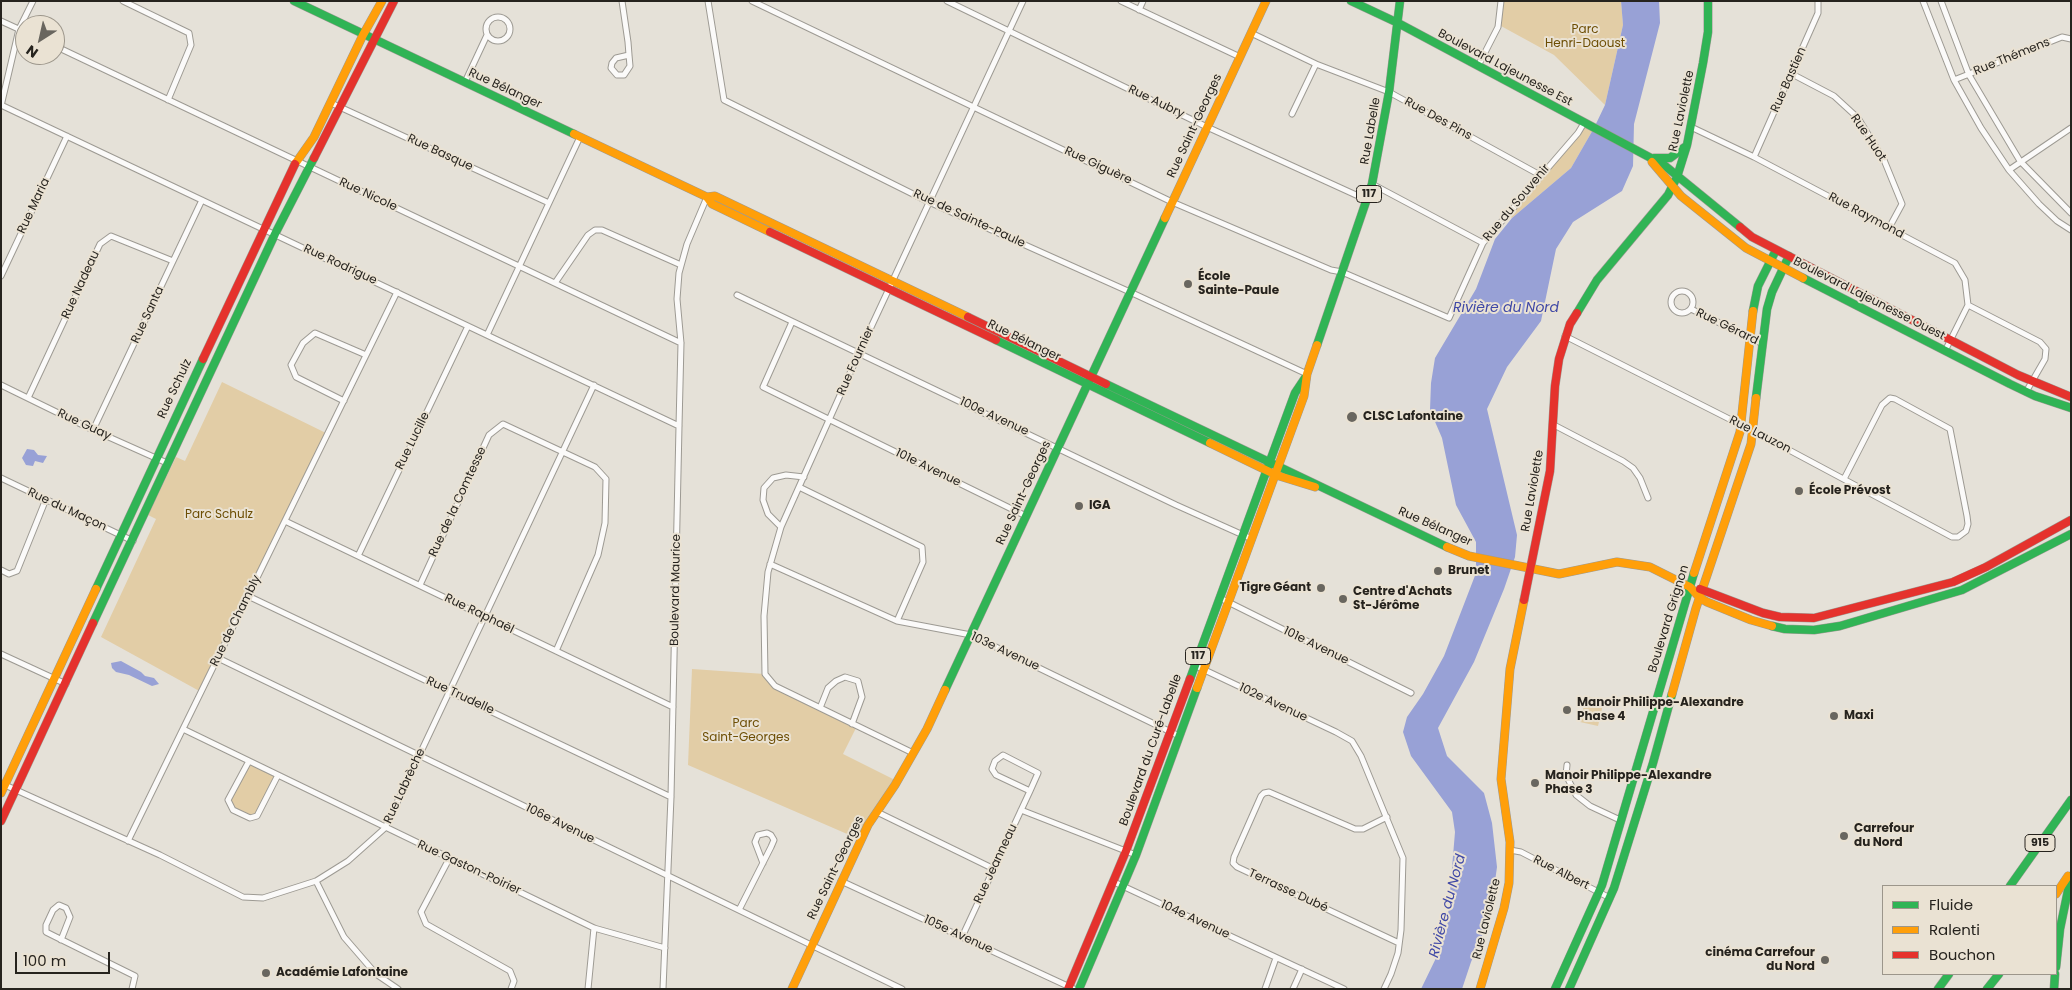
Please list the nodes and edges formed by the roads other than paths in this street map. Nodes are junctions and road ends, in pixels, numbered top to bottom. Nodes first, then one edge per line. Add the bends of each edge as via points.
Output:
1 (33, 1) edge
2 (123, 1) edge
3 (294, 1) edge
4 (382, 1) edge
5 (394, 1) edge
6 (622, 1) edge
7 (708, 1) edge
8 (752, 1) edge
9 (947, 1) edge
10 (1023, 1) edge
11 (1121, 1) edge
12 (1143, 1) edge
13 (1266, 1) edge
14 (1351, 1) edge
15 (1501, 1) edge
16 (1708, 1) edge
17 (1818, 1) edge
18 (1924, 1) edge
19 (1941, 1) edge
20 (1399, 3) edge
21 (1139, 10) junction
22 (26, 15) edge
23 (1, 21) edge
24 (1398, 23) junction
25 (15, 27) edge
26 (1009, 31) junction
27 (1251, 33) junction
28 (363, 34) junction
29 (487, 35) junction
30 (2071, 39) edge
31 (374, 40) junction
32 (15, 46) edge
33 (65, 51) edge
34 (629, 55) junction
35 (1240, 57) junction
36 (1316, 64) junction
37 (1478, 66) junction
38 (1792, 74) junction
39 (1969, 75) junction
40 (1954, 80) junction
41 (465, 82) junction
42 (1389, 92) junction
43 (168, 100) junction
44 (331, 102) junction
45 (1, 105) edge
46 (974, 107) junction
47 (341, 108) junction
48 (1292, 114) dead end
49 (1584, 123) junction
50 (1208, 127) junction
51 (1691, 127) junction
52 (2071, 128) edge
53 (68, 136) junction
54 (580, 137) junction
55 (1687, 145) junction
56 (1644, 155) junction
57 (1754, 158) junction
58 (297, 161) junction
59 (2020, 161) junction
60 (310, 167) junction
61 (2009, 170) junction
62 (1540, 175) junction
63 (1677, 177) junction
64 (1372, 184) junction
65 (1672, 186) junction
66 (707, 197) junction
67 (202, 200) junction
68 (1367, 200) junction
69 (929, 202) junction
70 (1172, 202) junction
71 (549, 203) junction
72 (2071, 214) edge
73 (1889, 228) junction
74 (263, 229) junction
75 (2071, 230) edge
76 (275, 234) junction
77 (1483, 243) junction
78 (824, 247) junction
79 (1776, 250) junction
80 (820, 256) junction
81 (1789, 256) junction
82 (173, 261) junction
83 (1771, 261) junction
84 (681, 265) junction
85 (519, 266) junction
86 (1784, 268) junction
87 (1342, 272) junction
88 (1, 276) edge
89 (893, 280) junction
90 (555, 283) junction
91 (889, 289) junction
92 (397, 292) junction
93 (1130, 292) junction
94 (737, 295) dead end
95 (1968, 306) junction
96 (952, 309) junction
97 (1691, 309) junction
98 (948, 318) junction
99 (1449, 318) joint
100 (792, 322) junction
101 (468, 326) junction
102 (988, 326) junction
103 (487, 334) junction
104 (984, 335) junction
105 (1565, 336) junction
106 (1749, 338) junction
107 (1951, 340) junction
108 (681, 343) junction
109 (1763, 344) junction
110 (1945, 351) junction
111 (859, 353) junction
112 (366, 355) junction
113 (1050, 356) junction
114 (1046, 365) junction
115 (198, 368) junction
116 (210, 374) junction
117 (1307, 374) junction
118 (1092, 376) junction
119 (2032, 382) junction
120 (1087, 384) junction
121 (1, 385) edge
122 (594, 385) junction
123 (2026, 392) junction
124 (2071, 397) edge
125 (28, 398) junction
126 (344, 401) junction
127 (2071, 408) edge
128 (830, 419) junction
129 (1554, 425) junction
130 (1741, 425) junction
131 (679, 426) junction
132 (93, 430) junction
133 (1753, 431) junction
134 (1058, 447) junction
135 (562, 452) junction
136 (155, 458) junction
137 (1271, 461) junction
138 (167, 463) junction
139 (1280, 466) junction
140 (1267, 471) junction
141 (1276, 475) junction
142 (804, 477) junction
143 (1, 478) edge
144 (1844, 479) junction
145 (799, 487) junction
146 (1336, 493) junction
147 (1648, 498) dead end
148 (46, 499) junction
149 (1026, 516) junction
150 (2071, 520) edge
151 (285, 521) junction
152 (781, 528) junction
153 (2071, 534) edge
154 (121, 535) junction
155 (1242, 535) junction
156 (1252, 539) junction
157 (133, 541) junction
158 (358, 556) junction
159 (770, 564) junction
160 (1529, 569) junction
161 (1, 570) edge
162 (420, 585) junction
163 (1690, 588) junction
164 (1703, 589) junction
165 (248, 596) junction
166 (91, 598) junction
167 (1220, 598) junction
168 (1700, 598) junction
169 (1229, 603) junction
170 (103, 604) junction
171 (485, 616) junction
172 (897, 621) junction
173 (971, 634) junction
174 (556, 651) junction
175 (1, 654) edge
176 (218, 658) junction
177 (1194, 665) junction
178 (1204, 670) junction
179 (54, 679) junction
180 (66, 684) junction
181 (449, 692) junction
182 (1411, 693) dead end
183 (673, 707) junction
184 (820, 708) junction
185 (852, 724) junction
186 (183, 729) junction
187 (1169, 732) junction
188 (1178, 736) junction
189 (913, 753) junction
190 (419, 756) junction
191 (249, 761) junction
192 (1567, 766) dead end
193 (278, 775) junction
194 (5, 785) junction
195 (16, 790) junction
196 (1030, 791) junction
197 (1, 793) edge
198 (671, 796) junction
199 (2071, 800) edge
200 (1021, 810) junction
201 (877, 812) junction
202 (1388, 817) junction
203 (1620, 820) junction
204 (1, 821) edge
205 (385, 828) junction
206 (128, 840) junction
207 (1510, 850) junction
208 (1126, 851) junction
209 (1136, 855) junction
210 (450, 859) junction
211 (763, 863) junction
212 (994, 869) junction
213 (2071, 872) edge
214 (668, 876) junction
215 (2071, 876) edge
216 (316, 881) junction
217 (841, 881) junction
218 (1114, 882) junction
219 (2011, 885) edge
220 (1124, 886) junction
221 (1598, 892) junction
222 (2057, 893) edge
223 (1610, 898) junction
224 (739, 910) junction
225 (594, 928) junction
226 (962, 937) junction
227 (61, 940) junction
228 (1399, 943) junction
229 (812, 945) junction
230 (664, 948) junction
231 (1276, 958) junction
232 (2057, 958) edge
233 (1302, 969) junction
234 (1948, 975) edge
235 (1998, 975) edge
236 (2055, 975) edge
237 (1070, 988) edge
238 (132, 989) edge
239 (398, 989) edge
240 (511, 989) edge
241 (588, 989) edge
242 (663, 989) edge
243 (792, 989) edge
244 (902, 989) edge
245 (1079, 989) edge
246 (1265, 989) edge
247 (1293, 989) edge
248 (1344, 989) edge
249 (1384, 989) edge
250 (1480, 989) edge
251 (1555, 989) edge
252 (1569, 989) edge
253 (1938, 989) edge
254 (1988, 989) edge
255 (2054, 989) edge

1 - 22 street
2 - 43 street via 189,33 191,45
3 - 28 main road, Rue Bélanger
4 - 28 main road, Rue Schulz
5 - 31 main road, Rue Schulz
6 - 34 street
7 - 69 street, Rue de Sainte-Paule via 724,100
8 - 46 street, Rue Giguère
9 - 26 street, Rue Aubry
10 - 26 street, Rue Fournier
11 - 21 street
12 - 21 street
13 - 27 main road, Rue Saint-Georges
14 - 24 main road, Boulevard Lajeunesse Est
15 - 37 street via 1498,26
16 - 51 main road, Rue Laviolette via 1706,47
17 - 38 street, Rue Bastien via 1818,13
18 - 40 street
19 - 39 street
20 - 24 main road, Rue Labelle / 117
21 - 35 street
23 - 25 street
24 - 37 main road, Boulevard Lajeunesse Est
24 - 42 main road, Rue Labelle / 117
26 - 46 street, Rue Fournier
26 - 50 street, Rue Aubry
27 - 35 main road, Rue Saint-Georges
27 - 36 street, Rue Des Pins
28 - 31 main road, Rue Bélanger
28 - 44 main road, Rue Schulz
29 - 29 street via 496,41 506,38 510,28 508,22 502,17 491,19 486,25
29 - 41 street
30 - 39 street, Rue Thémens via 2062,37
31 - 41 main road, Rue Bélanger
31 - 47 main road, Rue Schulz
32 - 45 street
33 - 43 street, Rue Nicole
34 - 34 street via 628,72 617,75 611,68 612,63 616,58
35 - 50 main road, Rue Saint-Georges
36 - 42 street, Rue Des Pins
36 - 48 street
37 - 49 main road, Boulevard Lajeunesse Est
38 - 57 street, Rue Bastien
38 - 73 street, Rue Huot via 1834,96 1858,118 1884,160 1902,204
39 - 40 street, Rue Thémens
39 - 59 street
40 - 61 street via 1980,128
41 - 54 main road, Rue Bélanger
42 - 62 street, Rue Des Pins
42 - 64 main road, Rue Labelle / 117
43 - 58 street, Rue Nicole
44 - 47 street, Rue Basque
44 - 58 main road, Rue Schulz via 314,137
45 - 53 street, Rue Rodrigue
46 - 69 street, Rue Fournier
46 - 70 street, Rue Giguère
47 - 60 main road, Rue Schulz
47 - 71 street, Rue Basque
49 - 56 main road, Boulevard Lajeunesse Est
49 - 62 street, Rue du Souvenir
50 - 68 street, Rue Aubry
50 - 70 main road, Rue Saint-Georges
51 - 55 main road, Rue Laviolette
51 - 57 street, Rue Raymond
52 - 59 street
53 - 67 street, Rue Rodrigue
53 - 88 street, Rue Maria
54 - 66 main road, Rue Bélanger
54 - 71 street
55 - 56 main road via 1670,158
55 - 63 main road, Rue Laviolette
56 - 63 main road, Boulevard Lajeunesse Est via 1664,165
56 - 65 main road, Boulevard Lajeunesse Est
57 - 73 street, Rue Raymond
58 - 60 street, Rue Nicole
58 - 74 main road, Rue Schulz
59 - 61 street
59 - 72 street
60 - 76 main road, Rue Schulz
60 - 85 street, Rue Nicole
61 - 75 street via 2039,204
62 - 77 street, Rue du Souvenir
63 - 65 main road, Rue Laviolette
63 - 79 main road, Boulevard Lajeunesse Ouest via 1743,231
64 - 68 main road, Rue Labelle / 117
64 - 77 street
65 - 83 main road, Boulevard Lajeunesse Ouest via 1739,243
65 - 105 main road, Rue Laviolette via 1656,211 1597,280
66 - 78 main road, Rue Bélanger via 715,196
66 - 80 main road, Rue Bélanger via 712,204
66 - 84 street, Boulevard Maurice
67 - 74 street, Rue Rodrigue
67 - 82 street, Rue Santa
68 - 87 main road, Rue Labelle / 117
69 - 89 street, Rue Fournier
69 - 93 street, Rue de Sainte-Paule
70 - 87 street, Rue Giguère
70 - 93 main road, Rue Saint-Georges
71 - 85 street
73 - 95 street, Rue Raymond via 1955,263 1965,280
74 - 76 street, Rue Rodrigue
74 - 115 main road, Rue Schulz
76 - 92 street, Rue Rodrigue
76 - 116 main road, Rue Schulz
77 - 99 street, Rue du Souvenir
78 - 80 main road
78 - 89 main road, Rue Bélanger
79 - 81 main road, Boulevard Lajeunesse Ouest
79 - 83 main road, Boulevard Grignon
80 - 91 main road, Rue Bélanger
81 - 86 main road, Boulevard Grignon
81 - 107 main road, Boulevard Lajeunesse Ouest
82 - 125 street, Rue Nadeau via 111,236 100,244
82 - 132 street, Rue Santa
83 - 86 main road, Boulevard Lajeunesse Ouest
83 - 106 main road, Boulevard Grignon via 1755,296
84 - 90 street via 602,230 595,230 588,235
84 - 108 street, Boulevard Maurice via 677,299
85 - 90 street, Rue Nicole
85 - 103 street
86 - 109 main road, Boulevard Grignon via 1769,300
86 - 110 main road, Boulevard Lajeunesse Ouest
87 - 99 street, Rue Giguère
87 - 117 main road, Rue Labelle / 117
89 - 91 street, Rue Fournier
89 - 96 main road, Rue Bélanger
90 - 108 street, Rue Nicole
91 - 98 main road, Rue Bélanger
91 - 111 street, Rue Fournier
92 - 101 street, Rue Rodrigue
92 - 112 street, Rue de Chambly
93 - 117 street, Rue de Sainte-Paule
93 - 118 main road, Rue Saint-Georges
94 - 100 street, 100e Avenue
95 - 107 street
95 - 119 street via 2044,345 2047,354
96 - 98 main road
96 - 102 main road, Rue Bélanger
97 - 97 street, Rue Gérard via 1681,313 1673,309 1671,300 1675,293 1689,293 1694,301
97 - 106 street, Rue Gérard
98 - 104 main road, Rue Bélanger
100 - 111 street, 100e Avenue
100 - 128 street, 101e Avenue via 763,387
101 - 103 street, Rue Rodrigue
101 - 158 street, Rue Lucille
102 - 104 main road
102 - 113 main road, Rue Bélanger
103 - 122 street, Rue Rodrigue
104 - 114 main road, Rue Bélanger
105 - 129 main road, Rue Laviolette via 1555,386
105 - 130 street, Rue Lauzon
106 - 109 street, Rue Gérard
106 - 130 main road, Boulevard Grignon
107 - 110 street
107 - 119 main road, Boulevard Lajeunesse Ouest
108 - 131 street, Boulevard Maurice
109 - 133 main road, Boulevard Grignon
110 - 123 main road, Boulevard Lajeunesse Ouest
111 - 128 street, Rue Fournier
111 - 134 street, 100e Avenue
112 - 126 street, Rue de Chambly
112 - 126 street via 316,333 303,343 291,365 296,377
113 - 114 main road
113 - 118 main road, Rue Bélanger
114 - 120 main road, Rue Bélanger
115 - 116 main road
115 - 136 main road, Rue Schulz
116 - 138 main road, Rue Schulz
117 - 137 main road, Rue Labelle / 117 via 1296,393
117 - 139 main road, Rue Labelle / 117 via 1304,396
118 - 120 main road, Rue Saint-Georges
118 - 137 main road, Rue Bélanger
119 - 123 street
119 - 124 main road, Boulevard Lajeunesse Ouest
120 - 134 main road, Rue Saint-Georges
120 - 140 main road, Rue Bélanger
121 - 125 street, Rue Guay
122 - 131 street, Rue Rodrigue
122 - 135 street, Rue Labrèche
123 - 127 main road, Boulevard Lajeunesse Ouest
125 - 132 street, Rue Guay
126 - 151 street, Rue de Chambly
128 - 142 street, Rue Fournier
128 - 149 street, 101e Avenue
129 - 147 street via 1633,468
129 - 160 main road, Rue Laviolette via 1550,471
130 - 133 street, Rue Lauzon
130 - 163 main road, Boulevard Grignon
131 - 183 street, Boulevard Maurice
132 - 136 street, Rue Guay
133 - 144 street, Rue Lauzon
133 - 164 main road, Boulevard Grignon
134 - 149 main road, Rue Saint-Georges
134 - 155 street, 100e Avenue
135 - 162 street, Rue de la Comtesse via 503,424 489,435
135 - 171 street, Rue Labrèche
135 - 174 street, Rue de la Comtesse via 595,467 606,479 605,524 598,555
136 - 138 street, Rue Guay
136 - 154 main road, Rue Schulz
137 - 139 main road, Rue Bélanger
137 - 140 main road, Boulevard du Curé-Labelle / 117
138 - 157 main road, Rue Schulz
139 - 141 main road, Boulevard du Curé-Labelle / 117
139 - 146 main road, Rue Bélanger
140 - 141 main road, Rue Bélanger
140 - 155 main road, Boulevard du Curé-Labelle / 117
141 - 146 main road, Rue Bélanger
141 - 156 main road, Boulevard du Curé-Labelle / 117
142 - 145 street, Rue Fournier
142 - 152 street via 786,475 773,478 764,488 768,514
143 - 148 street, Rue du Maçon
144 - 144 street, Rue Lauzon via 1882,404 1890,398 1950,429 1968,524 1962,535 1952,537
145 - 152 street, Rue Fournier
145 - 172 street via 922,547 923,562
146 - 160 main road, Rue Bélanger via 1469,556
148 - 154 street, Rue du Maçon
148 - 161 street via 17,571 9,574
149 - 173 main road, Rue Saint-Georges
150 - 164 main road via 1953,582 1814,618 1763,614
151 - 158 street, Rue Raphaël
151 - 165 street, Rue de Chambly
152 - 159 street, Rue Fournier
153 - 168 main road via 1962,590 1827,629 1773,627
154 - 157 street, Rue du Maçon
154 - 166 main road, Rue Schulz
155 - 156 street, 100e Avenue
155 - 167 main road, Boulevard du Curé-Labelle / 117
156 - 169 main road, Boulevard du Curé-Labelle / 117
157 - 170 main road, Rue Schulz
158 - 162 street, Rue Raphaël
159 - 172 street, 103e Avenue
159 - 184 street, Rue Fournier via 764,616 765,674 775,686
160 - 163 main road, Rue Bélanger via 1570,574 1604,564 1627,562 1650,567
160 - 207 main road, Rue Laviolette via 1510,669 1502,766
162 - 171 street, Rue Raphaël
163 - 164 main road
163 - 168 main road
163 - 203 main road, Boulevard Grignon
164 - 168 main road, Boulevard Grignon
165 - 176 street, Rue de Chambly
165 - 181 street, Rue Trudelle
166 - 170 main road
166 - 179 main road, Rue Schulz
167 - 169 street, 101e Avenue
167 - 177 main road, Boulevard du Curé-Labelle / 117
168 - 223 main road, Boulevard Grignon via 1654,763
169 - 178 main road, Boulevard du Curé-Labelle / 117
169 - 182 street, 101e Avenue
170 - 180 main road, Rue Schulz
171 - 174 street, Rue Raphaël
171 - 181 street, Rue Labrèche
172 - 173 street, 103e Avenue
173 - 187 street, 103e Avenue
173 - 189 main road, Rue Saint-Georges
174 - 183 street, Rue Raphaël
175 - 179 street
176 - 186 street, Rue de Chambly
176 - 190 street, 106e Avenue
177 - 178 street, 102e Avenue
177 - 187 main road, Boulevard du Curé-Labelle / 117
178 - 188 main road, Boulevard du Curé-Labelle / 117
178 - 202 street, 102e Avenue via 1352,741
179 - 180 street
179 - 194 main road, Rue Schulz
180 - 195 main road, Rue Schulz
181 - 190 street, Rue Labrèche
181 - 198 street, Rue Trudelle
183 - 198 street, Boulevard Maurice
184 - 185 street, Rue Fournier
184 - 185 street via 828,688 836,681 845,677 858,681 862,698
185 - 189 street, Rue Fournier
186 - 191 street, Rue Gaston-Poirier
186 - 206 street, Rue de Chambly
187 - 188 street, 103e Avenue
187 - 208 main road, Boulevard du Curé-Labelle / 117
188 - 209 main road, Boulevard du Curé-Labelle / 117
189 - 201 main road, Rue Saint-Georges
190 - 205 street, Rue Labrèche
190 - 214 street, 106e Avenue
191 - 193 street, Rue Gaston-Poirier
191 - 193 street via 228,800 233,810 250,818 257,816
192 - 203 street via 1566,775 1576,795 1595,809
193 - 205 street, Rue Gaston-Poirier
194 - 195 street, Rue Labrèche
194 - 197 main road, Rue Schulz
195 - 204 main road, Rue Schulz
195 - 206 street, Rue Labrèche
196 - 196 street, Rue Jeanneau via 1038,773 1003,755 995,761 992,769 996,775
196 - 200 street, Rue Jeanneau
198 - 214 street, Boulevard Maurice
199 - 219 main road, 915
200 - 208 street
200 - 212 street, Rue Jeanneau
201 - 212 street
201 - 217 main road, Rue Saint-Georges
202 - 228 street via 1403,858
202 - 228 street, Terrasse Dubé via 1356,829 1269,792 1264,793 1233,863
203 - 221 main road, Boulevard Grignon
205 - 210 street, Rue Gaston-Poirier
205 - 216 street, Rue Labrèche via 348,861
206 - 216 street, Rue Labrèche via 243,897 262,898
207 - 221 street, Rue Albert via 1521,852
207 - 250 main road, Rue Laviolette via 1506,899
208 - 209 street
208 - 218 main road, Boulevard du Curé-Labelle / 117
209 - 220 main road, Boulevard du Curé-Labelle / 117
210 - 225 street, Rue Gaston-Poirier
210 - 240 street via 421,912 426,924 510,971 514,981
211 - 211 street via 774,840 767,833 758,835 755,842
211 - 224 street
212 - 226 street, Rue Jeanneau
213 - 222 main road
214 - 224 street, 106e Avenue
214 - 230 street, Boulevard Maurice
215 - 232 main road
216 - 239 street via 344,938 376,974
217 - 226 street, 105e Avenue
217 - 229 main road, Rue Saint-Georges
218 - 220 street, 104e Avenue
218 - 237 main road, Boulevard du Curé-Labelle / 117
220 - 231 street, 104e Avenue
220 - 245 main road, Boulevard du Curé-Labelle / 117
221 - 223 street, Rue Albert
221 - 251 main road, Boulevard Grignon
223 - 252 main road, Boulevard Grignon
224 - 229 street, 106e Avenue
225 - 230 street, Rue Gaston-Poirier
225 - 241 street
226 - 237 street, 105e Avenue
227 - 227 street via 46,932 53,910 59,905 66,908 70,917
227 - 238 street via 134,976
228 - 249 street
229 - 243 main road, Rue Saint-Georges
229 - 244 street, 106e Avenue
230 - 242 street, Boulevard Maurice
231 - 233 street, 104e Avenue
231 - 246 street
233 - 247 street
233 - 248 street, 104e Avenue
234 - 253 main road
235 - 254 main road
236 - 255 main road

